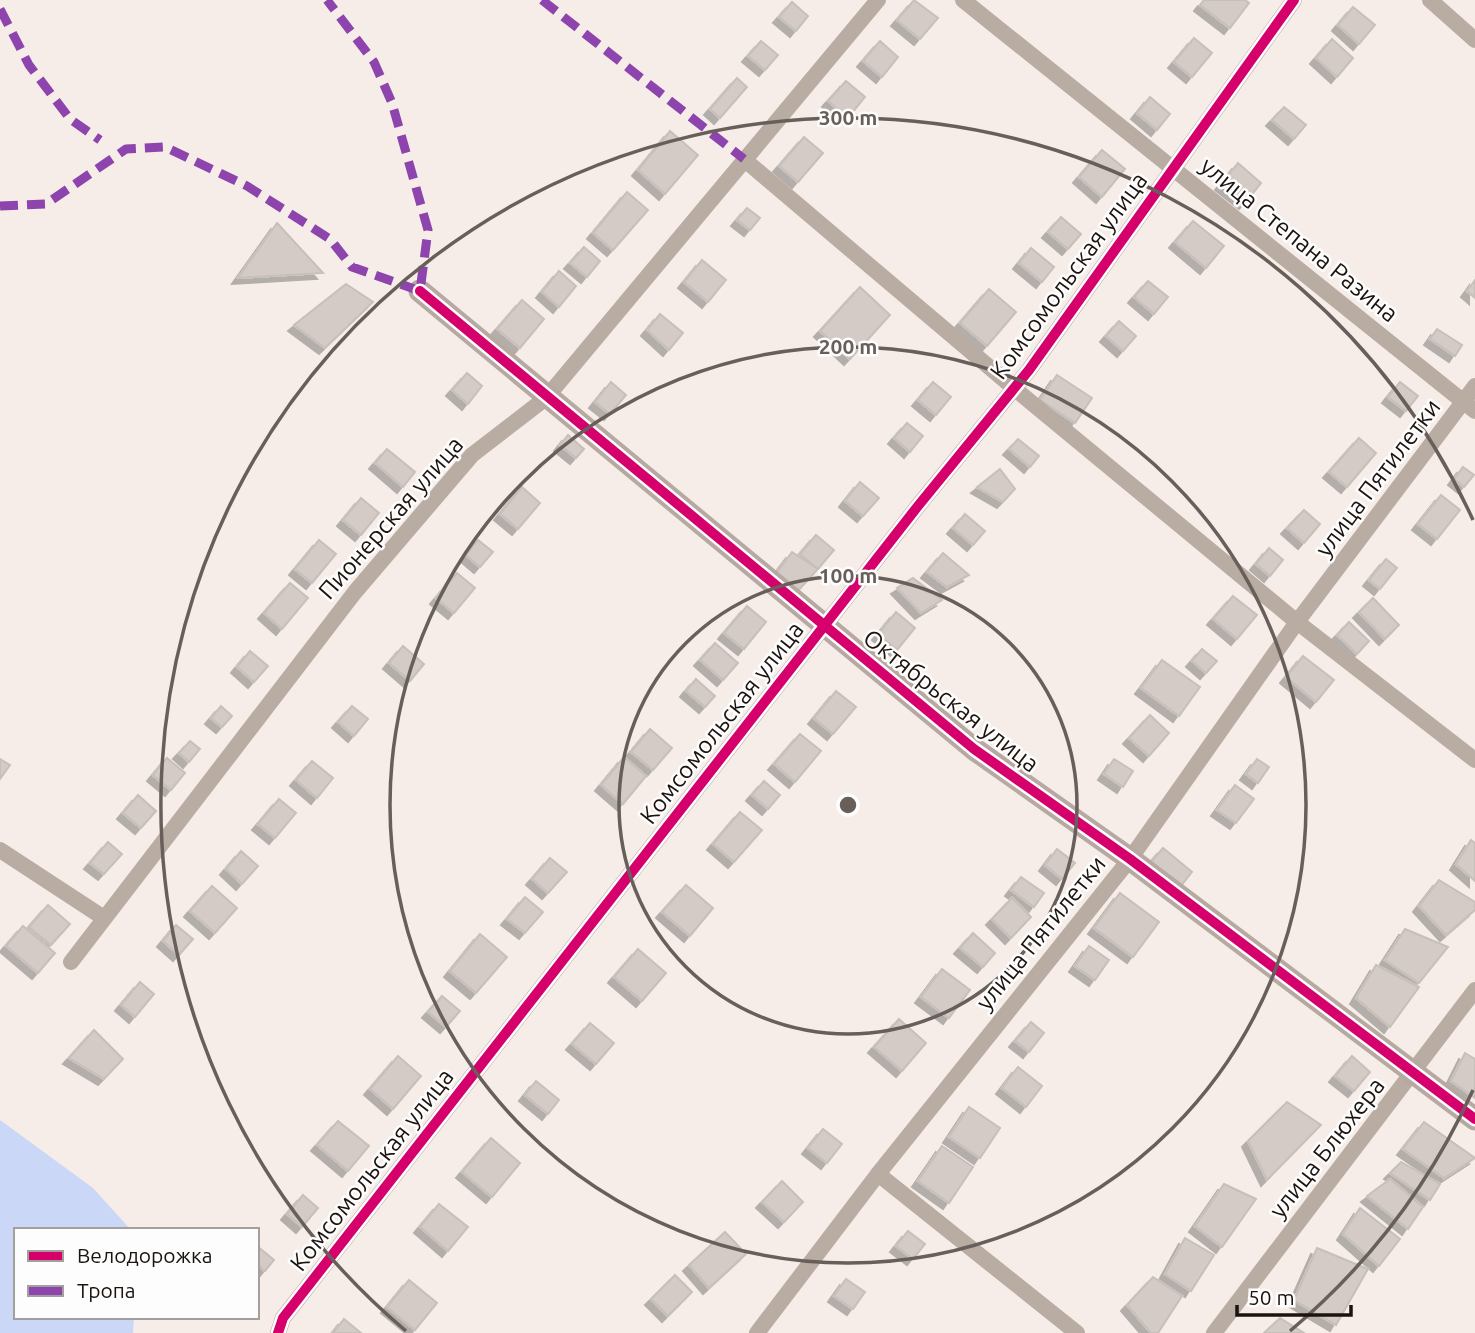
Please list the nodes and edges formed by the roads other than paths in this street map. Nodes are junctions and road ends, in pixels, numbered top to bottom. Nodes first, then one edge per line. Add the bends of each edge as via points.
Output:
1 (878, 0) edge
2 (963, 0) edge
3 (1294, 0) edge
4 (1430, 0) edge
5 (1475, 40) edge
6 (746, 161) junction
7 (1173, 169) junction
8 (420, 291) dead end
9 (1475, 386) edge
10 (1015, 389) junction
11 (546, 398) junction
12 (1469, 407) edge
13 (1297, 622) junction
14 (823, 627) junction
15 (1475, 760) edge
16 (0, 850) edge
17 (1130, 859) junction
18 (104, 918) junction
19 (71, 962) dead end
20 (1475, 990) edge
21 (1414, 1072) junction
22 (1475, 1119) edge
23 (878, 1174) junction
24 (278, 1333) edge
25 (757, 1333) edge
26 (1077, 1333) edge
27 (1214, 1333) edge

1 - 6 street, Пионерская улица
2 - 7 street, улица Степана Разина
3 - 7 street, Комсомольская улица
4 - 5 street
6 - 10 street
6 - 11 street, Пионерская улица
7 - 10 street, Комсомольская улица
7 - 12 street, улица Степана Разина
8 - 11 street, Октябрьская улица
9 - 12 street, улица Пятилетки
10 - 13 street
10 - 14 street, Комсомольская улица
11 - 14 street, Октябрьская улица
11 - 18 street, Пионерская улица via 472,455 355,592
12 - 13 street, улица Пятилетки
13 - 15 street
13 - 17 street, улица Пятилетки
14 - 17 street, Октябрьская улица via 974,749
14 - 24 street, Комсомольская улица via 283,1318
16 - 18 street
17 - 21 street, Октябрьская улица
17 - 23 street, улица Пятилетки
18 - 19 street, Пионерская улица
20 - 21 street, улица Блюхера
21 - 22 street, Октябрьская улица
21 - 27 street, улица Блюхера
23 - 25 street, улица Пятилетки
23 - 26 street

